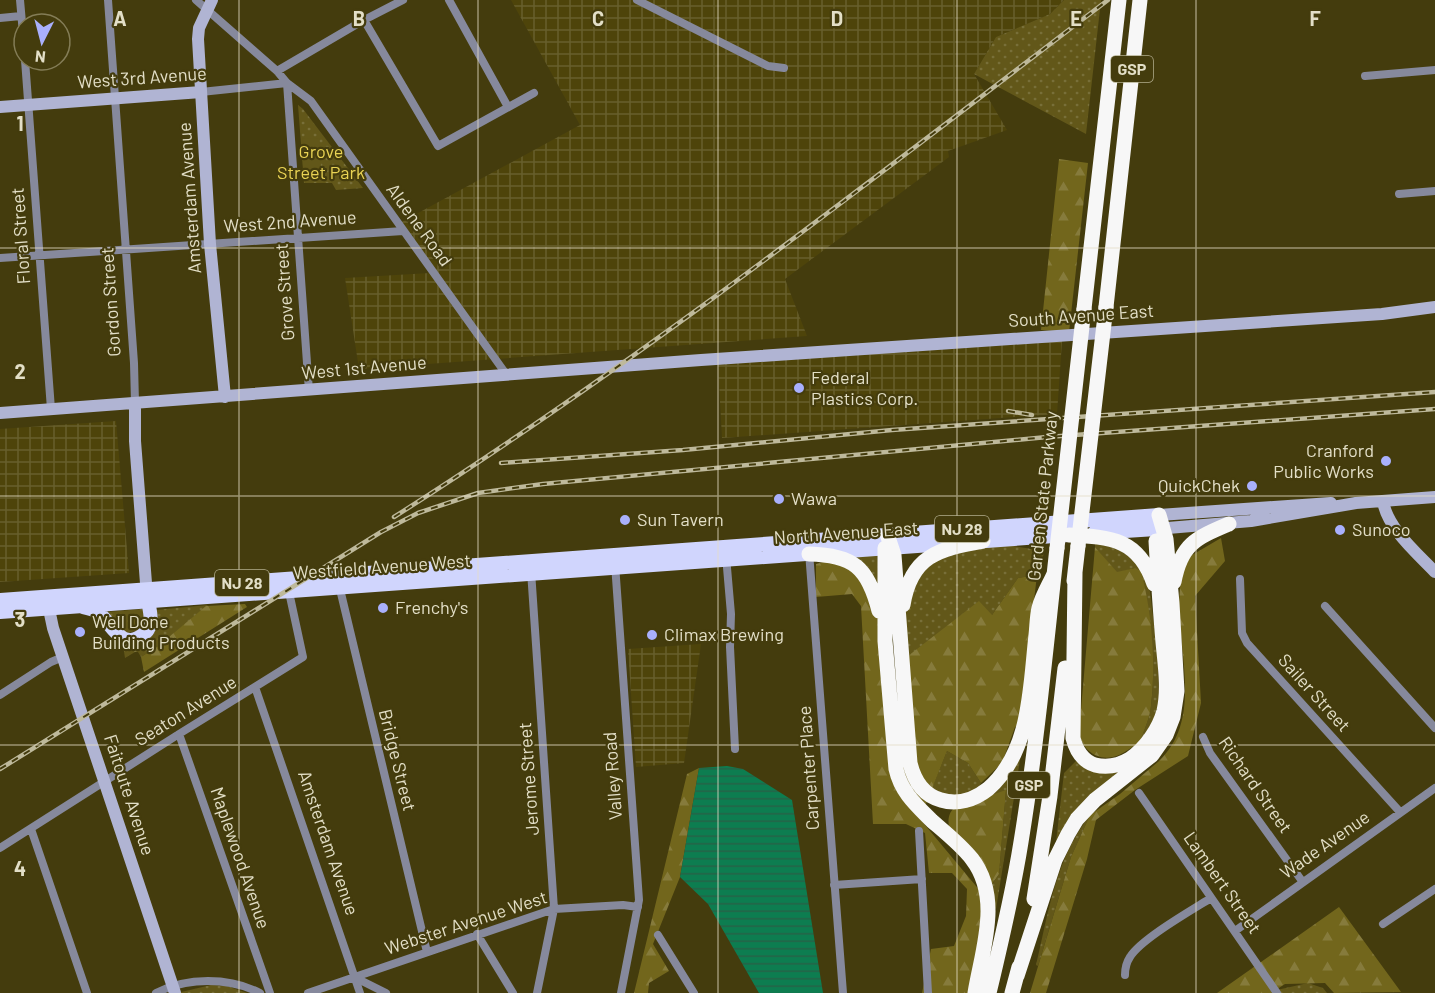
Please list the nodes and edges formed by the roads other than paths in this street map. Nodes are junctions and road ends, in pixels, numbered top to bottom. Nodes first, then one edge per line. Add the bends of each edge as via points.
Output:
1 (108, 0) edge
2 (196, 0) edge
3 (403, 0) edge
4 (449, 0) edge
5 (637, 0) edge
6 (1119, 0) edge
7 (1139, 4) edge
8 (209, 5) edge
9 (364, 20) junction
10 (784, 68) dead end
11 (1435, 70) edge
12 (277, 71) junction
13 (26, 72) edge
14 (1365, 76) dead end
15 (287, 83) junction
16 (201, 92) junction
17 (534, 93) dead end
18 (115, 98) junction
19 (30, 104) junction
20 (0, 106) edge
21 (508, 107) junction
22 (1435, 191) edge
23 (1399, 194) dead end
24 (403, 231) junction
25 (298, 238) junction
26 (210, 244) junction
27 (125, 250) junction
28 (39, 256) junction
29 (0, 258) edge
30 (1435, 307) edge
31 (730, 358) joint
32 (506, 374) junction
33 (309, 391) junction
34 (225, 397) junction
35 (135, 403) junction
36 (51, 409) junction
37 (0, 413) edge
38 (1435, 498) edge
39 (1383, 501) junction
40 (1356, 503) junction
41 (1160, 524) junction
42 (1229, 524) junction
43 (983, 541) junction
44 (1073, 541) junction
45 (888, 543) junction
46 (808, 547) junction
47 (726, 553) junction
48 (695, 555) joint
49 (614, 561) junction
50 (531, 568) junction
51 (1435, 572) edge
52 (1075, 573) junction
53 (1054, 574) junction
54 (1240, 579) dead end
55 (339, 582) junction
56 (289, 592) junction
57 (147, 595) junction
58 (59, 596) junction
59 (0, 600) edge
60 (80, 606) junction
61 (1166, 606) junction
62 (1325, 606) dead end
63 (49, 609) junction
64 (0, 612) edge
65 (901, 635) junction
66 (885, 641) junction
67 (63, 657) junction
68 (255, 687) junction
69 (0, 695) edge
70 (1435, 728) edge
71 (179, 734) junction
72 (1203, 737) dead end
73 (735, 749) dead end
74 (106, 782) junction
75 (1435, 788) edge
76 (1139, 793) dead end
77 (1400, 812) junction
78 (30, 829) junction
79 (920, 831) dead end
80 (0, 848) edge
81 (922, 879) junction
82 (1302, 881) junction
83 (834, 885) junction
84 (1435, 889) edge
85 (1211, 898) junction
86 (638, 907) junction
87 (554, 909) junction
88 (1383, 924) dead end
89 (1235, 931) junction
90 (477, 934) junction
91 (658, 935) dead end
92 (427, 952) junction
93 (1125, 975) dead end
94 (1017, 976) junction
95 (354, 977) junction
96 (174, 989) edge
97 (87, 993) edge
98 (156, 993) edge
99 (260, 993) edge
100 (270, 993) edge
101 (308, 993) edge
102 (360, 993) edge
103 (386, 993) edge
104 (513, 993) edge
105 (537, 993) edge
106 (621, 993) edge
107 (694, 993) edge
108 (843, 993) edge
109 (928, 993) edge
110 (975, 993) edge
111 (989, 993) edge
112 (1012, 993) edge
113 (1277, 993) edge

1 - 18 street, Gordon Street
2 - 8 street, Aldene Road
3 - 9 street
4 - 21 street
5 - 10 street via 768,66
6 - 53 highway, Garden State Parkway / GSP, bridge
7 - 44 highway, GSP, bridge via 1106,307
8 - 12 street, Aldene Road
8 - 16 main road, Amsterdam Avenue via 199,28
9 - 12 street
9 - 21 street via 438,146
11 - 14 street
12 - 15 street, Aldene Road
13 - 19 street, Floral Street
15 - 16 street, West 3rd Avenue
15 - 24 street, Aldene Road via 311,101
15 - 25 street, Grove Street
16 - 18 main road, West 3rd Avenue
16 - 26 main road, Amsterdam Avenue
17 - 21 street
18 - 19 main road, West 3rd Avenue
18 - 27 street, Gordon Street
19 - 20 main road, West 3rd Avenue
19 - 28 street, Floral Street
22 - 23 street
24 - 25 street, West 2nd Avenue
24 - 32 street, Aldene Road
25 - 26 street, West 2nd Avenue
25 - 33 street, Grove Street
26 - 27 street, West 2nd Avenue
26 - 34 main road, Amsterdam Avenue
27 - 28 street, West 2nd Avenue
27 - 35 street, Gordon Street
28 - 29 street, West 2nd Avenue
28 - 36 street, Floral Street
30 - 31 main road, South Avenue East via 1382,314
31 - 32 main road, West 1st Avenue
32 - 33 main road, West 1st Avenue
33 - 34 main road, West 1st Avenue
34 - 35 main road, West 1st Avenue
35 - 36 main road, West 1st Avenue
35 - 57 main road, Gordon Street
36 - 37 main road, West 1st Avenue
38 - 39 main road, North Avenue East / NJ 28
39 - 40 main road, North Avenue East / NJ 28
39 - 51 main road via 1392,525
40 - 41 main road, North Avenue East / NJ 28 via 1315,503
40 - 42 main road, North Avenue East / NJ 28
41 - 42 main road, North Avenue East / NJ 28
41 - 44 main road, North Avenue East / NJ 28
41 - 45 main road, North Avenue East / NJ 28
41 - 61 highway
42 - 61 highway via 1197,539 1185,550
43 - 44 main road, North Avenue East / NJ 28
43 - 45 main road, North Avenue East / NJ 28
43 - 65 highway via 937,552 918,566 907,587
44 - 52 highway, GSP
44 - 61 highway via 1112,540 1136,551
45 - 46 main road, North Avenue East / NJ 28
45 - 65 highway
45 - 66 highway
46 - 47 main road, North Avenue East / NJ 28
46 - 66 highway via 859,567 874,594
46 - 83 street, Carpenter Place
47 - 48 main road, North Avenue East / NJ 28
47 - 73 street
48 - 49 main road, Westfield Avenue West / NJ 28
49 - 50 main road, Westfield Avenue West / NJ 28
49 - 86 street, Valley Road
50 - 55 main road, Westfield Avenue West / NJ 28
50 - 87 street, Jerome Street
52 - 61 highway via 1072,733 1080,754 1094,764 1112,766 1129,759 1146,744 1161,718 1165,704
52 - 94 highway, GSP via 1045,830
53 - 65 highway via 1039,607 1027,714 1019,740 1002,774 971,799 937,799 924,791 913,774
53 - 111 highway, Garden State Parkway / GSP via 1022,840
54 - 77 street, Sailer Street via 1242,633 1247,643
55 - 56 main road, Westfield Avenue West / NJ 28
55 - 57 main road, Westfield Avenue West / NJ 28
55 - 92 street, Bridge Street
56 - 57 main road, Westfield Avenue West / NJ 28
56 - 68 street, Seaton Avenue via 303,657
57 - 58 main road, Westfield Avenue West / NJ 28
57 - 60 main road, Westfield Avenue West / NJ 28
57 - 60 main road via 149,626 133,638 119,636 100,615
58 - 59 main road, Westfield Avenue West / NJ 28
58 - 63 main road
60 - 63 main road, Westfield Avenue West / NJ 28
61 - 94 highway via 1177,698 1169,729 1152,754 1077,819 1055,860
62 - 70 street
63 - 64 main road, Westfield Avenue West / NJ 28
63 - 67 main road, Faitoute Avenue
66 - 110 highway via 899,781 912,802 972,859 985,885 988,914
67 - 69 street
67 - 74 main road, Faitoute Avenue
68 - 71 street, Seaton Avenue
68 - 95 street, Amsterdam Avenue
71 - 74 street, Seaton Avenue
71 - 100 street, Maplewood Avenue
72 - 82 street, Richard Street via 1210,753
74 - 78 street, Seaton Avenue
74 - 96 main road, Faitoute Avenue
75 - 77 street, Wade Avenue
76 - 85 street, Lambert Street
77 - 82 street, Wade Avenue
78 - 80 street, Seaton Avenue
78 - 97 street
79 - 81 street
81 - 83 street
81 - 109 street
82 - 89 street, Wade Avenue
83 - 108 street, Carpenter Place
84 - 88 street
85 - 89 street, Lambert Street
85 - 93 street via 1136,950 1125,967
86 - 87 street, Webster Avenue West
86 - 106 street, Valley Road
87 - 90 street, Webster Avenue West
87 - 105 street, Jerome Street
89 - 113 street, Lambert Street
90 - 92 street, Webster Avenue West
90 - 104 street
91 - 107 street
92 - 95 street, Webster Avenue West
94 - 112 highway, GSP
95 - 101 street, Webster Avenue West
95 - 102 street, Amsterdam Avenue
95 - 103 street
96 - 98 street
96 - 99 street via 186,982 215,981

